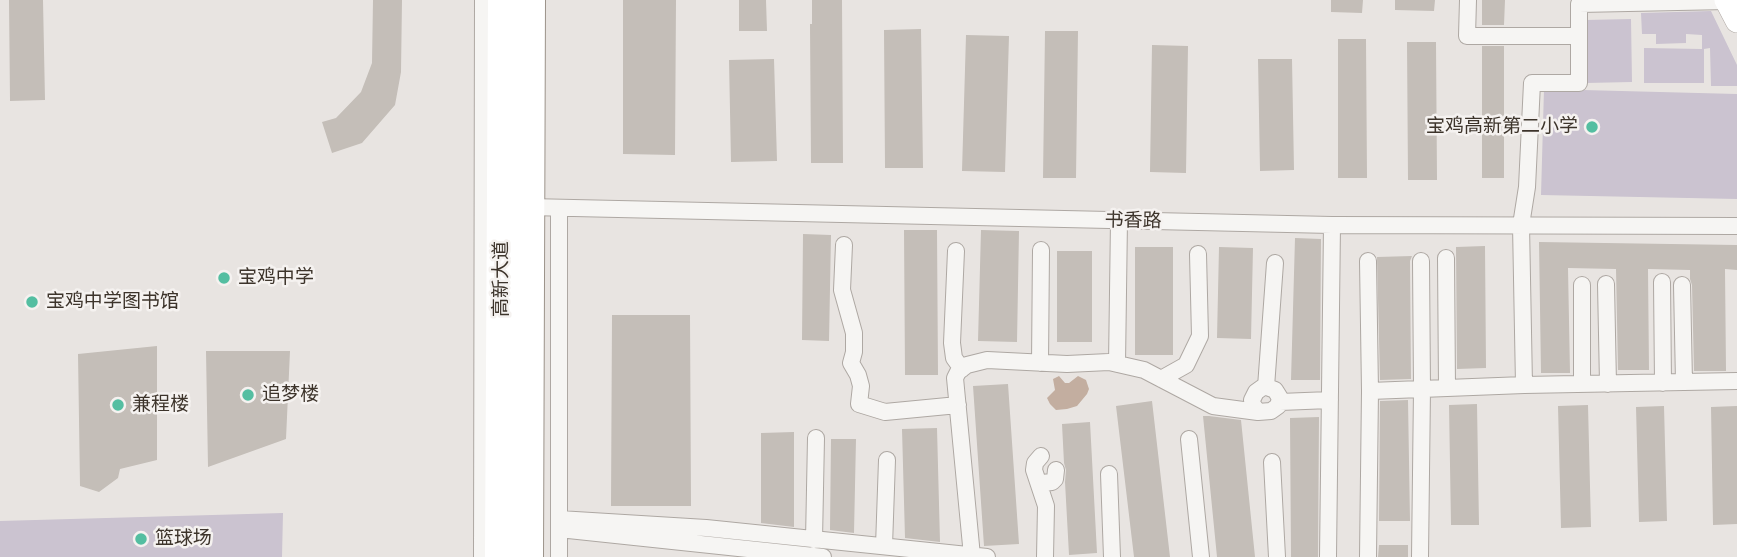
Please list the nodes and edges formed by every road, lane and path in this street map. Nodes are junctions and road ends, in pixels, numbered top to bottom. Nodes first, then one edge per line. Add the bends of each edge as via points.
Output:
1 (483, 0) edge
2 (503, 0) edge
3 (530, 0) edge
4 (1468, 0) edge
5 (1593, 2) edge
6 (1730, 8) edge
7 (1579, 36) junction
8 (529, 207) junction
9 (559, 209) junction
10 (1119, 220) junction
11 (1332, 225) junction
12 (1521, 225) junction
13 (1737, 226) edge
14 (844, 245) dead end
15 (1041, 250) dead end
16 (956, 251) dead end
17 (1198, 254) dead end
18 (1446, 258) dead end
19 (1368, 261) dead end
20 (1421, 261) dead end
21 (1275, 263) dead end
22 (1662, 282) dead end
23 (1606, 284) dead end
24 (1582, 285) dead end
25 (1682, 285) dead end
26 (1040, 363) junction
27 (1116, 364) junction
28 (962, 369) junction
29 (1161, 379) junction
30 (1684, 382) junction
31 (1737, 382) edge
32 (1664, 383) junction
33 (1582, 384) junction
34 (1608, 384) junction
35 (1524, 385) junction
36 (1266, 387) junction
37 (1447, 388) junction
38 (1422, 389) junction
39 (1370, 391) junction
40 (1330, 400) junction
41 (1280, 402) junction
42 (958, 405) junction
43 (1258, 412) junction
44 (816, 438) dead end
45 (1189, 439) dead end
46 (1041, 456) dead end
47 (887, 460) dead end
48 (1272, 462) dead end
49 (1056, 470) dead end
50 (1110, 474) dead end
51 (1038, 481) junction
52 (559, 524) junction
53 (814, 540) junction
54 (884, 546) junction
55 (980, 556) edge
56 (482, 557) edge
57 (499, 557) edge
58 (528, 557) edge
59 (559, 557) edge
60 (824, 557) edge
61 (1045, 557) edge
62 (1112, 557) edge
63 (1201, 557) edge
64 (1277, 557) edge
65 (1328, 557) edge
66 (1368, 557) edge
67 (1420, 557) edge

1 - 56 street
2 - 57 highway, 高新大道
3 - 8 highway, 高新大道
4 - 7 street via 1467,36
5 - 6 street
5 - 7 street via 1579,4
7 - 12 street via 1579,83 1532,83
8 - 9 street, 书香路
8 - 58 highway, 高新大道
9 - 10 street, 书香路
9 - 52 street
10 - 11 street, 书香路
10 - 27 street
11 - 12 street, 书香路
11 - 40 street
12 - 13 street, 书香路
12 - 35 street
14 - 42 street via 842,290 854,333 851,363 861,386 859,404 885,412
15 - 26 street
16 - 28 street via 953,342 954,358
17 - 29 street via 1200,336 1186,365
18 - 37 street
19 - 39 street
20 - 38 street
21 - 36 street
22 - 32 street
23 - 34 street
24 - 33 street
25 - 30 street
26 - 27 street
26 - 28 street via 987,360
27 - 29 street
28 - 42 street via 955,378
29 - 43 street via 1213,406
30 - 31 street
30 - 32 street
32 - 34 street
33 - 34 street
33 - 35 street
35 - 37 street
36 - 41 street via 1275,390
36 - 43 street via 1253,396
37 - 38 street
38 - 39 street
38 - 67 street
39 - 66 street
40 - 41 street
40 - 65 street
41 - 43 street via 1271,411
42 - 55 street
44 - 53 street
45 - 63 street
46 - 51 street via 1034,470
47 - 54 street
48 - 64 street
49 - 51 street via 1052,482
50 - 62 street
51 - 61 street via 1046,506
52 - 53 street via 706,528
52 - 59 street
52 - 60 street
53 - 54 street
54 - 55 street

